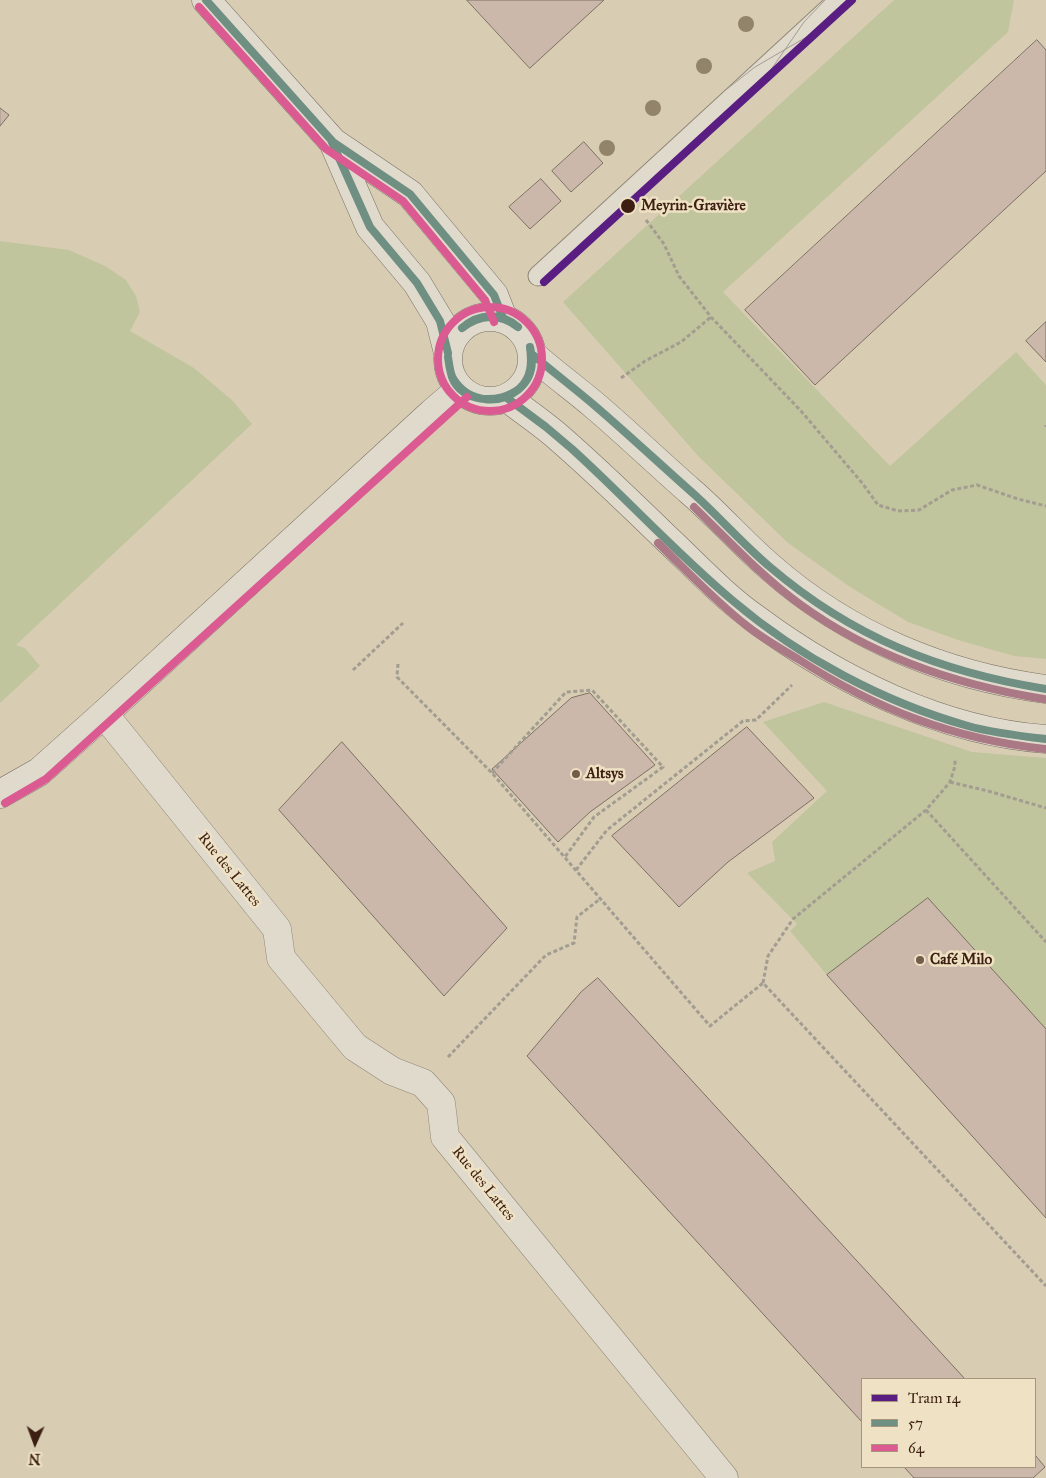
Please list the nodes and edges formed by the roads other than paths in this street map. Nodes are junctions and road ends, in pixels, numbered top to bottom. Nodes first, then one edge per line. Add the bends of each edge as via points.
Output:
1 (206, 0) edge
2 (838, 0) edge
3 (333, 142) junction
4 (538, 276) dead end
5 (503, 318) junction
6 (448, 353) junction
7 (533, 355) junction
8 (460, 389) junction
9 (507, 398) junction
10 (1046, 690) edge
11 (104, 714) junction
12 (1046, 739) edge
13 (0, 794) edge
14 (724, 1478) edge

1 - 3 main road
2 - 4 lane
3 - 5 main road via 410,194 494,295
3 - 6 main road via 370,227 416,283 440,322
5 - 6 main road via 490,316 467,323 458,331
5 - 7 main road via 520,328
6 - 8 main road via 450,372
7 - 9 main road via 529,378
7 - 10 main road via 694,494 770,567 822,608 906,652 955,671
8 - 9 main road via 474,398 490,401
8 - 11 main road
9 - 12 main road via 558,436 755,619 815,659 861,685 916,709 978,729
11 - 13 main road via 39,772
11 - 14 main road, Rue des Lattes via 277,929 281,958 355,1047 392,1071 423,1083 441,1103 445,1138

